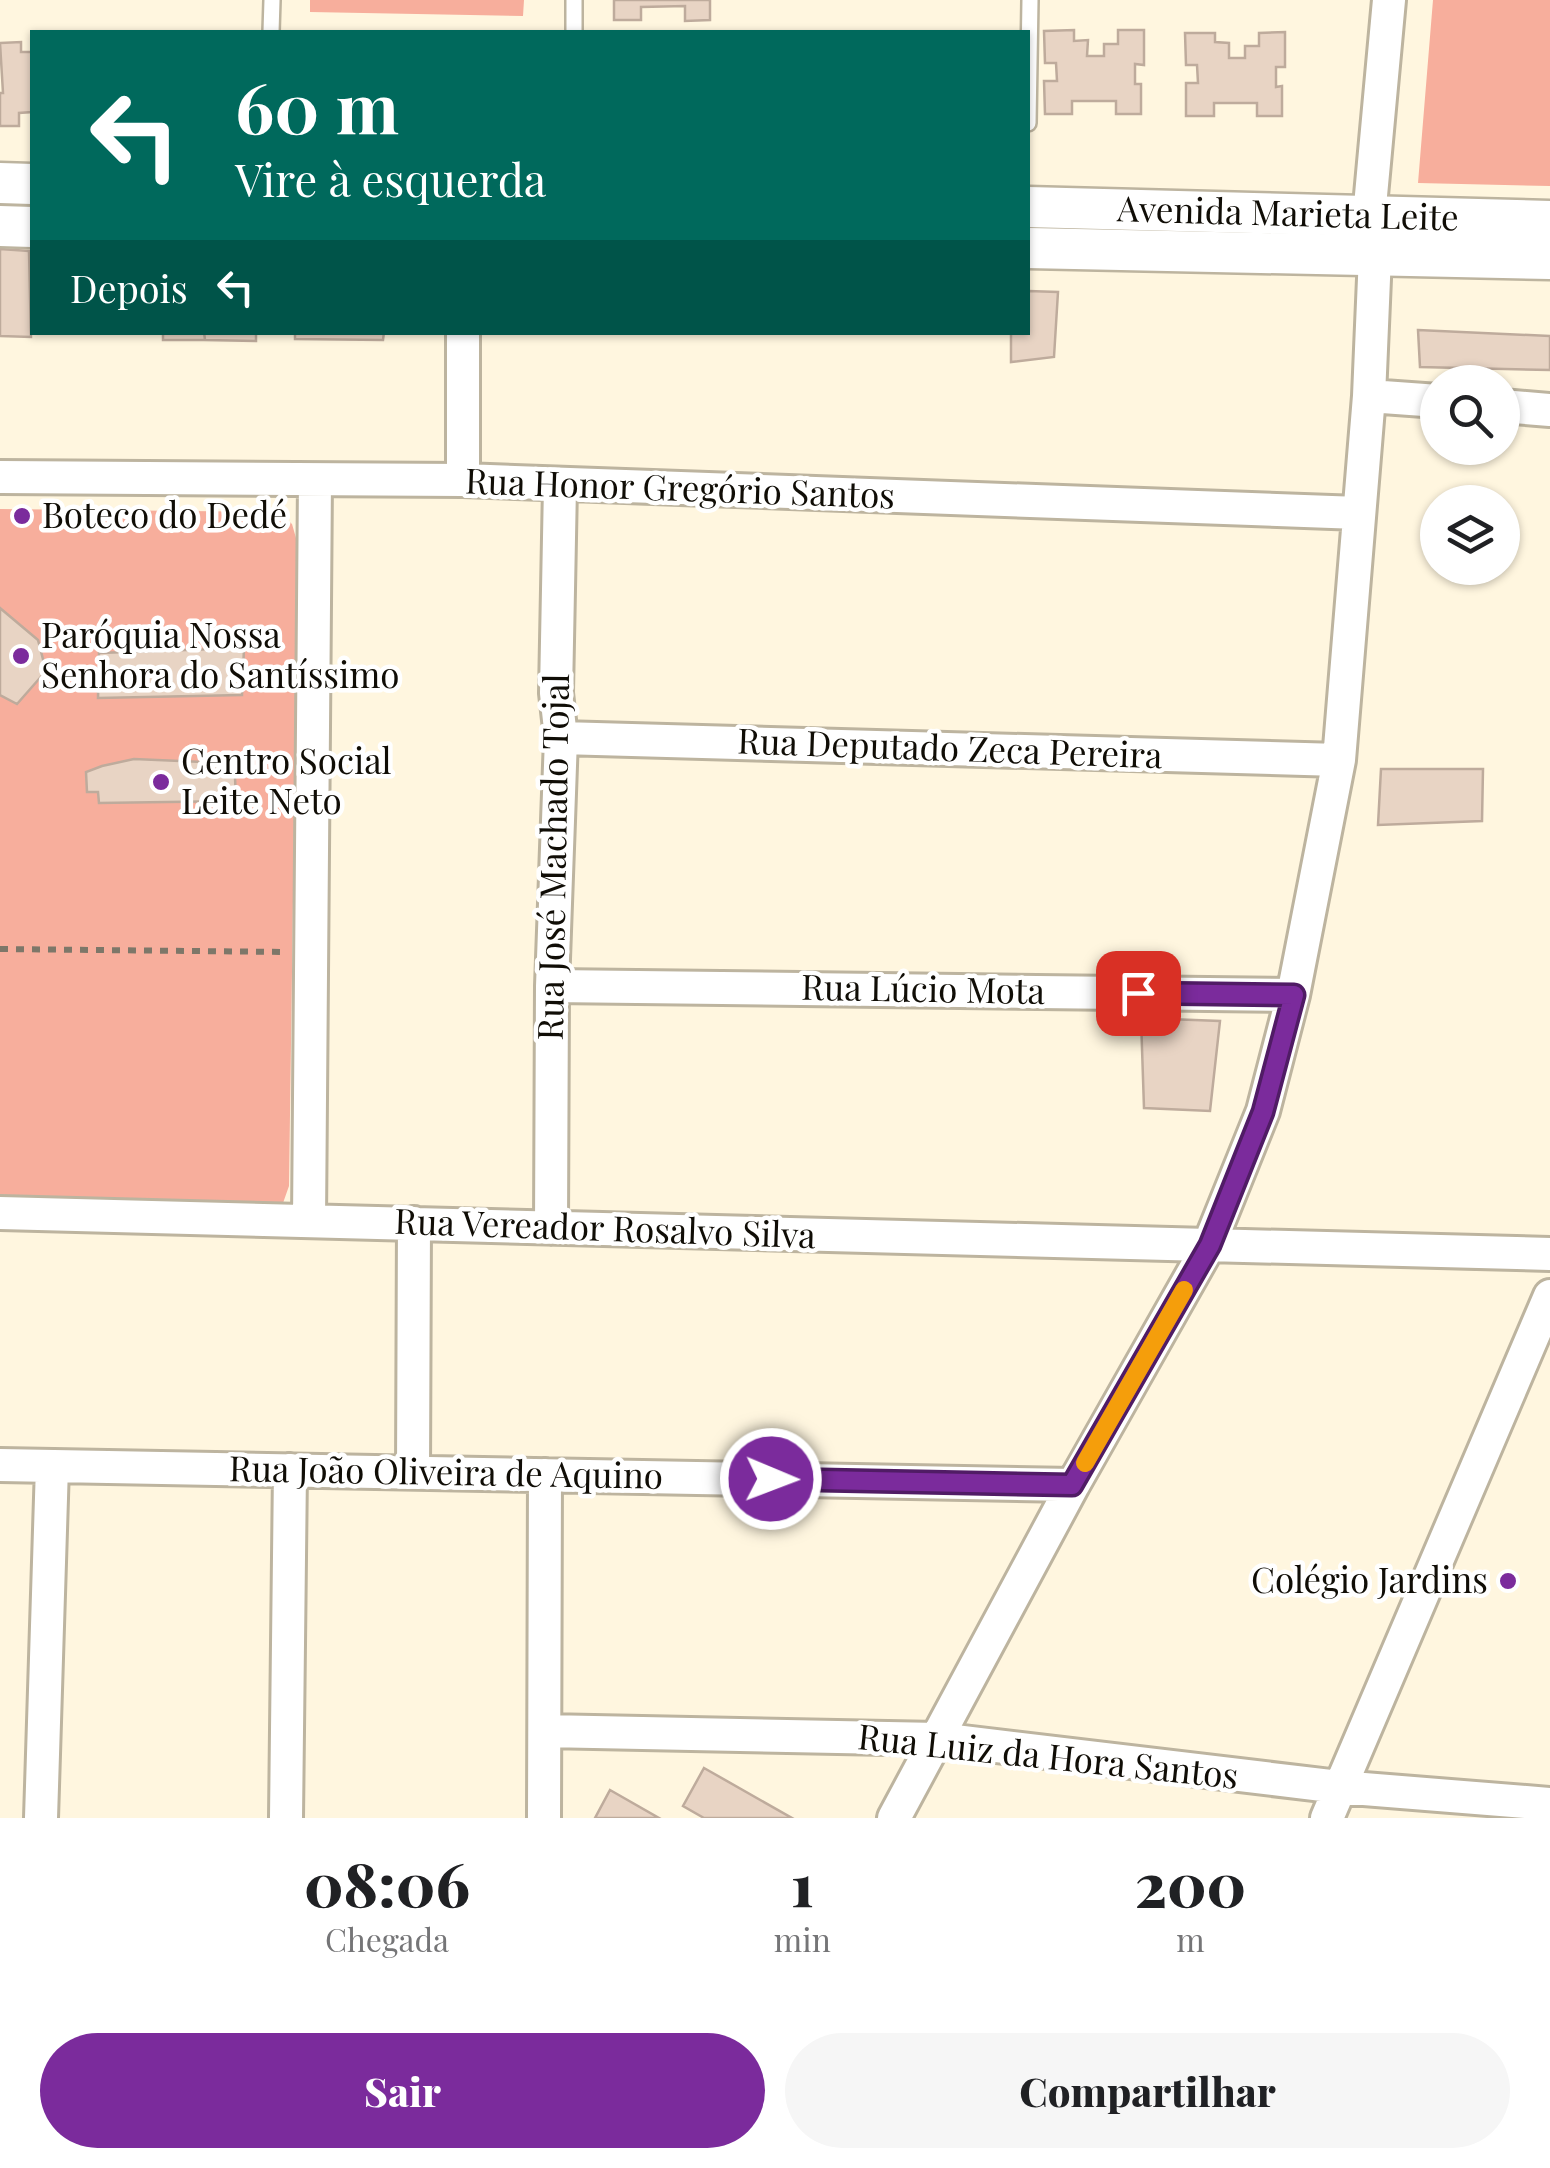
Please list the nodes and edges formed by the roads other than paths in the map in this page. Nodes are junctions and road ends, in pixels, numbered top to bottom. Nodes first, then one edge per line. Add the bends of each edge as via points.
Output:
1 (272, 0) edge
2 (574, 0) edge
3 (1030, 0) edge
4 (1388, 0) edge
5 (271, 30) edge
6 (574, 30) edge
7 (1030, 30) edge
8 (0, 183) edge
9 (30, 184) edge
10 (1030, 207) edge
11 (1550, 221) edge
12 (0, 226) edge
13 (30, 226) edge
14 (1372, 236) junction
15 (1030, 248) edge
16 (1550, 260) edge
17 (464, 335) edge
18 (1369, 396) junction
19 (1420, 400) edge
20 (1520, 408) edge
21 (1550, 410) edge
22 (0, 477) edge
23 (316, 480) junction
24 (463, 480) junction
25 (560, 486) junction
26 (1360, 513) junction
27 (560, 738) junction
28 (1339, 760) junction
29 (552, 986) junction
30 (1294, 995) junction
31 (0, 1212) edge
32 (310, 1221) junction
33 (414, 1224) junction
34 (551, 1228) junction
35 (1210, 1245) junction
36 (1550, 1254) edge
37 (1550, 1296) edge
38 (0, 1465) edge
39 (52, 1466) junction
40 (290, 1470) junction
41 (413, 1472) junction
42 (545, 1475) junction
43 (1072, 1485) junction
44 (546, 1731) junction
45 (938, 1739) junction
46 (1339, 1787) junction
47 (1550, 1804) edge
48 (41, 1818) edge
49 (286, 1818) edge
50 (544, 1818) edge
51 (894, 1818) edge
52 (1327, 1818) edge

1 - 5 lane
2 - 6 lane
3 - 7 lane
4 - 14 street
8 - 9 street
10 - 14 street, Avenida Marieta Leite
11 - 14 street, Avenida Marieta Leite
12 - 13 street
14 - 15 street, Avenida Marieta Leite
14 - 16 street, Avenida Marieta Leite
14 - 18 street
17 - 24 street
18 - 19 street
18 - 26 street
20 - 21 street
22 - 23 street, Rua Honor Gregório Santos
23 - 24 street, Rua Honor Gregório Santos
23 - 32 street
24 - 25 street, Rua Honor Gregório Santos
25 - 26 street, Rua Honor Gregório Santos
25 - 27 street, Rua José Machado Tojal
26 - 28 street
27 - 28 street, Rua Deputado Zeca Pereira
27 - 29 street, Rua José Machado Tojal
28 - 30 street
29 - 30 street, Rua Lúcio Mota
29 - 34 street, Rua José Machado Tojal
30 - 35 street via 1263,1112
31 - 32 street, Rua Vereador Rosalvo Silva
32 - 33 street, Rua Vereador Rosalvo Silva
33 - 34 street, Rua Vereador Rosalvo Silva
33 - 41 street
34 - 35 street, Rua Vereador Rosalvo Silva
35 - 36 street, Rua Vereador Rosalvo Silva
35 - 43 street
37 - 46 street
38 - 39 street, Rua João Oliveira de Aquino
39 - 40 street, Rua João Oliveira de Aquino
39 - 48 street
40 - 41 street, Rua João Oliveira de Aquino
40 - 49 street
41 - 42 street, Rua João Oliveira de Aquino
42 - 43 street, Rua João Oliveira de Aquino
42 - 44 street
43 - 45 street
44 - 45 street, Rua Luiz da Hora Santos
44 - 50 street
45 - 46 street, Rua Luiz da Hora Santos
45 - 51 street
46 - 47 street, Rua Luiz da Hora Santos
46 - 52 street

